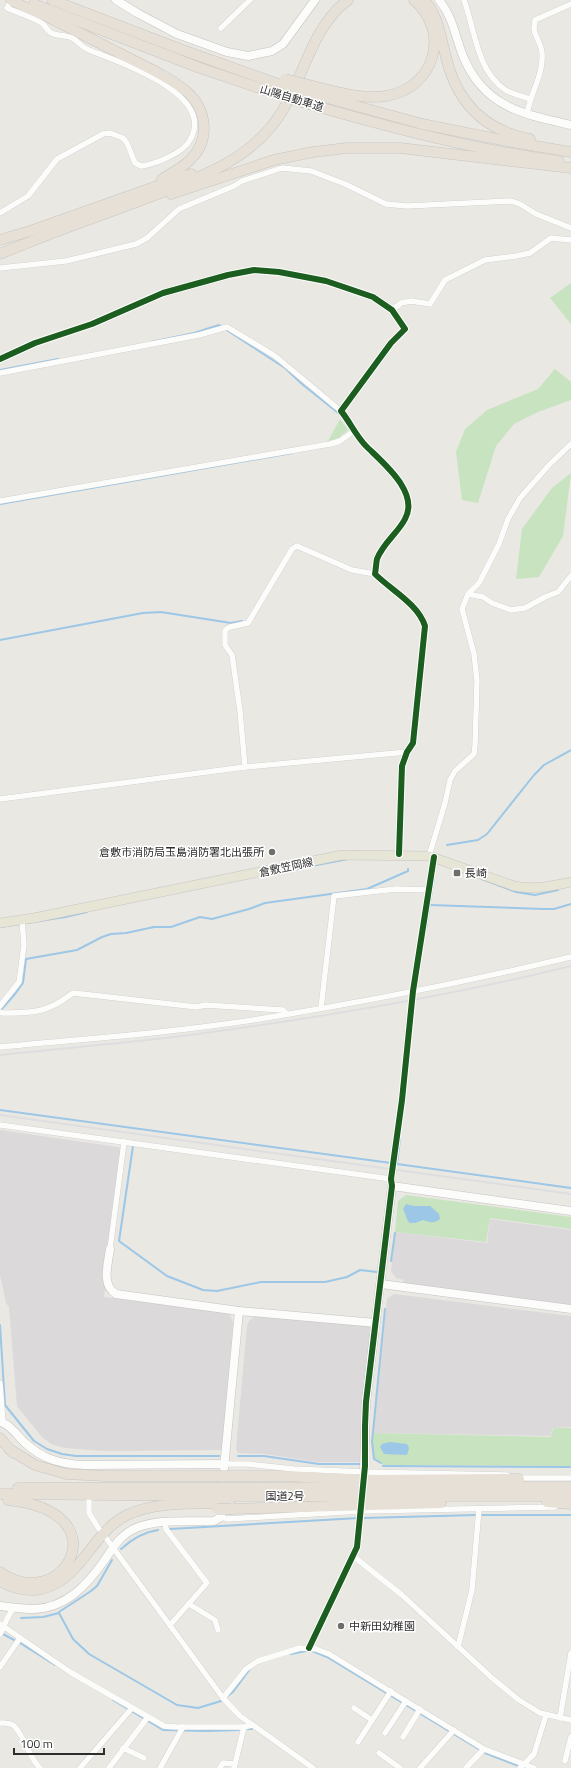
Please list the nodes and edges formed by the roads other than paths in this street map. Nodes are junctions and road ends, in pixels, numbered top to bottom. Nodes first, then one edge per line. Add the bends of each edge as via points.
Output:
1 (11, 0) edge
2 (23, 0) edge
3 (116, 0) edge
4 (250, 0) edge
5 (315, 0) edge
6 (337, 0) edge
7 (348, 0) edge
8 (414, 0) edge
9 (424, 0) edge
10 (439, 0) edge
11 (464, 0) edge
12 (571, 4) edge
13 (53, 8) edge
14 (221, 28) dead end
15 (304, 87) junction
16 (530, 99) junction
17 (527, 114) junction
18 (571, 126) edge
19 (571, 151) edge
20 (571, 163) edge
21 (571, 168) edge
22 (136, 198) junction
23 (0, 213) edge
24 (571, 228) edge
25 (33, 230) junction
26 (0, 240) edge
27 (571, 240) edge
28 (0, 246) edge
29 (0, 254) edge
30 (0, 268) edge
31 (392, 310) junction
32 (0, 359) edge
33 (0, 373) edge
34 (341, 411) junction
35 (353, 432) junction
36 (571, 444) edge
37 (0, 501) edge
38 (375, 574) junction
39 (571, 576) edge
40 (468, 594) junction
41 (407, 752) junction
42 (245, 767) junction
43 (0, 799) edge
44 (399, 854) junction
45 (431, 856) junction
46 (571, 882) edge
47 (429, 890) junction
48 (0, 923) edge
49 (22, 924) junction
50 (571, 957) edge
51 (413, 991) junction
52 (0, 1006) edge
53 (321, 1008) junction
54 (0, 1012) edge
55 (286, 1014) junction
56 (0, 1047) edge
57 (0, 1126) edge
58 (124, 1142) junction
59 (392, 1182) junction
60 (571, 1211) edge
61 (110, 1249) joint
62 (381, 1284) junction
63 (571, 1309) edge
64 (239, 1311) junction
65 (376, 1324) junction
66 (0, 1383) edge
67 (2, 1423) edge
68 (0, 1438) edge
69 (9, 1449) junction
70 (224, 1464) junction
71 (363, 1474) junction
72 (223, 1477) junction
73 (519, 1478) junction
74 (571, 1478) edge
75 (571, 1487) edge
76 (0, 1488) edge
77 (95, 1488) junction
78 (462, 1491) junction
79 (0, 1494) edge
80 (354, 1496) junction
81 (571, 1496) edge
82 (0, 1499) edge
83 (89, 1500) dead end
84 (571, 1505) edge
85 (361, 1509) junction
86 (479, 1509) junction
87 (223, 1511) junction
88 (126, 1516) junction
89 (165, 1523) junction
90 (99, 1528) dead end
91 (106, 1538) dead end
92 (113, 1547) junction
93 (353, 1556) junction
94 (0, 1572) edge
95 (0, 1581) edge
96 (189, 1604) junction
97 (0, 1606) edge
98 (15, 1608) junction
99 (2, 1625) edge
100 (170, 1625) junction
101 (218, 1630) dead end
102 (0, 1634) edge
103 (20, 1638) junction
104 (458, 1647) junction
105 (309, 1648) junction
106 (571, 1653) edge
107 (0, 1667) edge
108 (389, 1693) junction
109 (224, 1699) junction
110 (405, 1703) junction
111 (354, 1708) dead end
112 (131, 1709) junction
113 (419, 1711) junction
114 (546, 1715) junction
115 (560, 1718) junction
116 (147, 1719) junction
117 (372, 1720) junction
118 (571, 1720) edge
119 (0, 1723) edge
120 (252, 1725) junction
121 (244, 1728) junction
122 (182, 1729) junction
123 (452, 1732) junction
124 (385, 1733) dead end
125 (403, 1737) dead end
126 (571, 1737) edge
127 (358, 1742) dead end
128 (124, 1748) junction
129 (483, 1751) junction
130 (378, 1753) dead end
131 (144, 1758) dead end
132 (565, 1761) dead end
133 (235, 1766) edge
134 (522, 1766) edge
135 (40, 1768) edge
136 (80, 1768) edge
137 (109, 1768) edge
138 (160, 1768) edge
139 (220, 1768) edge
140 (313, 1768) edge
141 (400, 1768) edge
142 (420, 1768) edge
143 (466, 1768) edge
144 (534, 1768) edge

1 - 13 highway
1 - 23 street via 7,8 43,24 51,33 73,38 80,46 119,61 176,92 192,111 196,125 191,139 182,150 141,166 135,163 127,142 122,138 110,133 96,137 57,159 28,196
2 - 13 highway, 山陽自動車道
3 - 5 street via 177,34 228,52 248,56 272,50 283,44
4 - 14 street
6 - 22 highway via 317,24 282,99 258,133 232,154
7 - 22 highway via 326,22 288,102 262,137 224,165
8 - 15 highway via 430,20 435,48 425,72 412,86 395,94 373,97
9 - 19 highway via 437,21 452,80 460,96 471,109 492,125 512,134
10 - 17 street via 454,27 462,56 480,86 496,101
11 - 16 street via 481,58 491,77 505,90
12 - 16 street via 535,20 534,30 542,53 541,71
13 - 15 highway, 山陽自動車道, bridge
13 - 20 highway, 山陽自動車道, bridge via 200,68 277,94 420,135
13 - 22 highway via 168,78 192,96 201,109 204,124 203,140 191,160
15 - 19 highway, 山陽自動車道 via 429,125
16 - 17 street
17 - 18 street
21 - 22 highway via 400,148 347,148 274,160 185,191
22 - 25 highway
22 - 29 highway
24 - 30 street via 511,201 407,206 386,204 311,171 282,168 242,180 234,186 179,208 147,238 136,244 66,262
25 - 26 highway
25 - 28 highway
27 - 31 street via 551,238 530,253 485,260 443,282 430,304 411,301 401,303
31 - 32 street via 373,297 326,281 254,270 163,293 92,324 35,343
31 - 34 street via 405,329 391,343
33 - 34 street via 199,335 227,327 275,356
34 - 35 street
35 - 37 street via 330,444
35 - 38 street via 391,470 406,495 408,511 405,519 382,549 377,559
36 - 40 street via 520,498 479,583
38 - 41 street via 408,603 422,619 424,626 413,743
38 - 42 street via 352,570 297,546 292,549 248,623 225,630 225,645 232,655
39 - 40 street via 558,592 525,608 511,610 483,597
40 - 45 street via 462,609 474,654 477,681 474,754 455,771 450,780
41 - 42 street
41 - 44 street via 402,766
42 - 43 street
44 - 45 main road, 倉敷笠岡線
44 - 49 main road, 倉敷笠岡線 via 342,855
45 - 46 main road, 倉敷笠岡線 via 528,889
45 - 47 street
47 - 51 street
47 - 53 street via 396,889 334,896
48 - 49 main road, 倉敷笠岡線
49 - 52 street via 24,945 19,982
50 - 51 street
51 - 53 street
51 - 59 street
53 - 55 street
54 - 55 street via 30,1013 52,1007 73,993 197,1007 205,1005 283,1010
55 - 56 street via 134,1034
57 - 58 street
58 - 59 street
58 - 61 street
59 - 60 street
59 - 62 street
61 - 64 street via 107,1280 108,1287 116,1294
62 - 63 street
62 - 65 street
64 - 65 street
64 - 70 street
65 - 71 street via 366,1402
66 - 67 street
67 - 70 street via 34,1450 52,1461 90,1469
68 - 69 highway
69 - 72 highway via 35,1465 66,1474
69 - 77 highway via 45,1474
70 - 71 street
70 - 72 street
71 - 73 street via 504,1474
72 - 73 highway via 283,1476 368,1480
73 - 74 street
75 - 78 highway, 国道2号
76 - 77 highway, 国道2号
77 - 78 highway, 国道2号
78 - 80 highway, 国道2号
78 - 81 highway, 国道2号
79 - 80 highway, 国道2号
80 - 88 highway via 167,1506
82 - 94 highway via 36,1504 54,1512 69,1528 73,1548 69,1561 61,1572 39,1582 23,1583
83 - 90 street via 89,1513
84 - 86 street
84 - 87 highway via 536,1501 391,1503
85 - 86 street
85 - 87 street via 227,1519
85 - 93 street via 357,1547
86 - 104 street via 472,1590
87 - 88 highway via 147,1511
87 - 89 street via 214,1521
88 - 95 highway via 106,1531 77,1567 59,1582 29,1590
89 - 92 street via 131,1530
89 - 96 street via 166,1529 207,1583
91 - 92 street
92 - 98 street via 88,1582 71,1596 48,1607
92 - 100 street
93 - 104 street via 402,1595
93 - 105 street
96 - 100 street
96 - 101 street via 215,1620
97 - 98 street
98 - 99 street
99 - 102 street
99 - 103 street
100 - 109 street
103 - 107 street
103 - 112 street
104 - 114 street via 519,1700
105 - 108 street via 329,1654
105 - 109 street via 300,1648 254,1662
106 - 115 street
108 - 110 street
108 - 117 street
109 - 120 street
110 - 113 street
110 - 124 street
111 - 117 street
112 - 116 street
112 - 136 street
113 - 123 street
113 - 125 street
114 - 115 street
114 - 134 street via 534,1754
115 - 118 street
116 - 122 street via 164,1726
116 - 128 street
117 - 127 street
119 - 135 street via 10,1723 16,1728 34,1763
120 - 121 street
120 - 140 street
121 - 122 street
121 - 133 street
122 - 138 street
123 - 129 street
123 - 142 street
126 - 132 street
128 - 131 street
128 - 137 street
129 - 134 street
129 - 143 street
130 - 141 street
133 - 139 street via 223,1762
134 - 144 street

